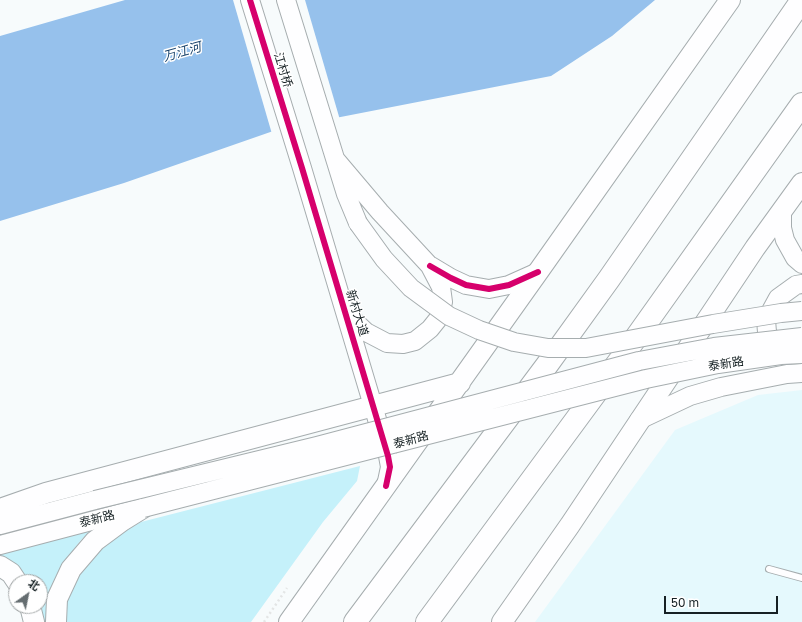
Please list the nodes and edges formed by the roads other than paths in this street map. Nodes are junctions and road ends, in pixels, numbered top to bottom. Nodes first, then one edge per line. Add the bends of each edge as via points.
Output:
1 (250, 0) edge
2 (286, 0) edge
3 (730, 0) edge
4 (802, 0) edge
5 (802, 104) edge
6 (296, 147) joint
7 (336, 160) junction
8 (802, 183) edge
9 (782, 211) junction
10 (802, 264) edge
11 (430, 266) junction
12 (538, 272) junction
13 (802, 284) edge
14 (802, 311) edge
15 (346, 314) junction
16 (802, 337) edge
17 (802, 354) edge
18 (802, 365) edge
19 (802, 373) edge
20 (460, 383) junction
21 (373, 406) junction
22 (639, 420) junction
23 (386, 486) junction
24 (143, 508) joint
25 (0, 509) edge
26 (106, 524) junction
27 (0, 525) edge
28 (0, 545) edge
29 (0, 566) edge
30 (770, 569) dead end
31 (11, 574) edge
32 (802, 578) edge
33 (56, 622) edge
34 (288, 622) edge
35 (355, 622) edge
36 (427, 622) edge
37 (502, 622) edge

1 - 6 main road, 江村桥
2 - 7 main road, 江村桥
3 - 12 main road
4 - 35 highway via 556,353
5 - 36 highway via 620,360
6 - 15 main road, 新村大道
7 - 11 main road
7 - 14 main road, bridge via 358,223 384,259 411,288 449,316 514,342 548,348 586,348 713,324
8 - 9 main road
9 - 10 main road via 785,240 795,258
9 - 22 main road
11 - 12 main road via 466,285 489,289 509,285
11 - 15 main road via 441,286 442,302 438,319 415,341 403,344 387,343 366,332
12 - 20 main road
13 - 18 main road via 778,298 766,320 767,332 774,345 788,360
15 - 21 main road, 新村大道
16 - 27 main road, 泰新路, bridge via 714,348 639,362
17 - 24 main road, 泰新路, bridge via 718,364 646,378
19 - 22 main road via 721,387 690,396
20 - 21 main road
20 - 23 main road
21 - 23 main road, 新村大道 via 390,467
21 - 25 main road via 46,493
22 - 37 main road
23 - 34 main road
24 - 26 main road
26 - 28 main road, 泰新路
26 - 33 main road via 71,569 58,599
29 - 31 main road
30 - 32 lane

